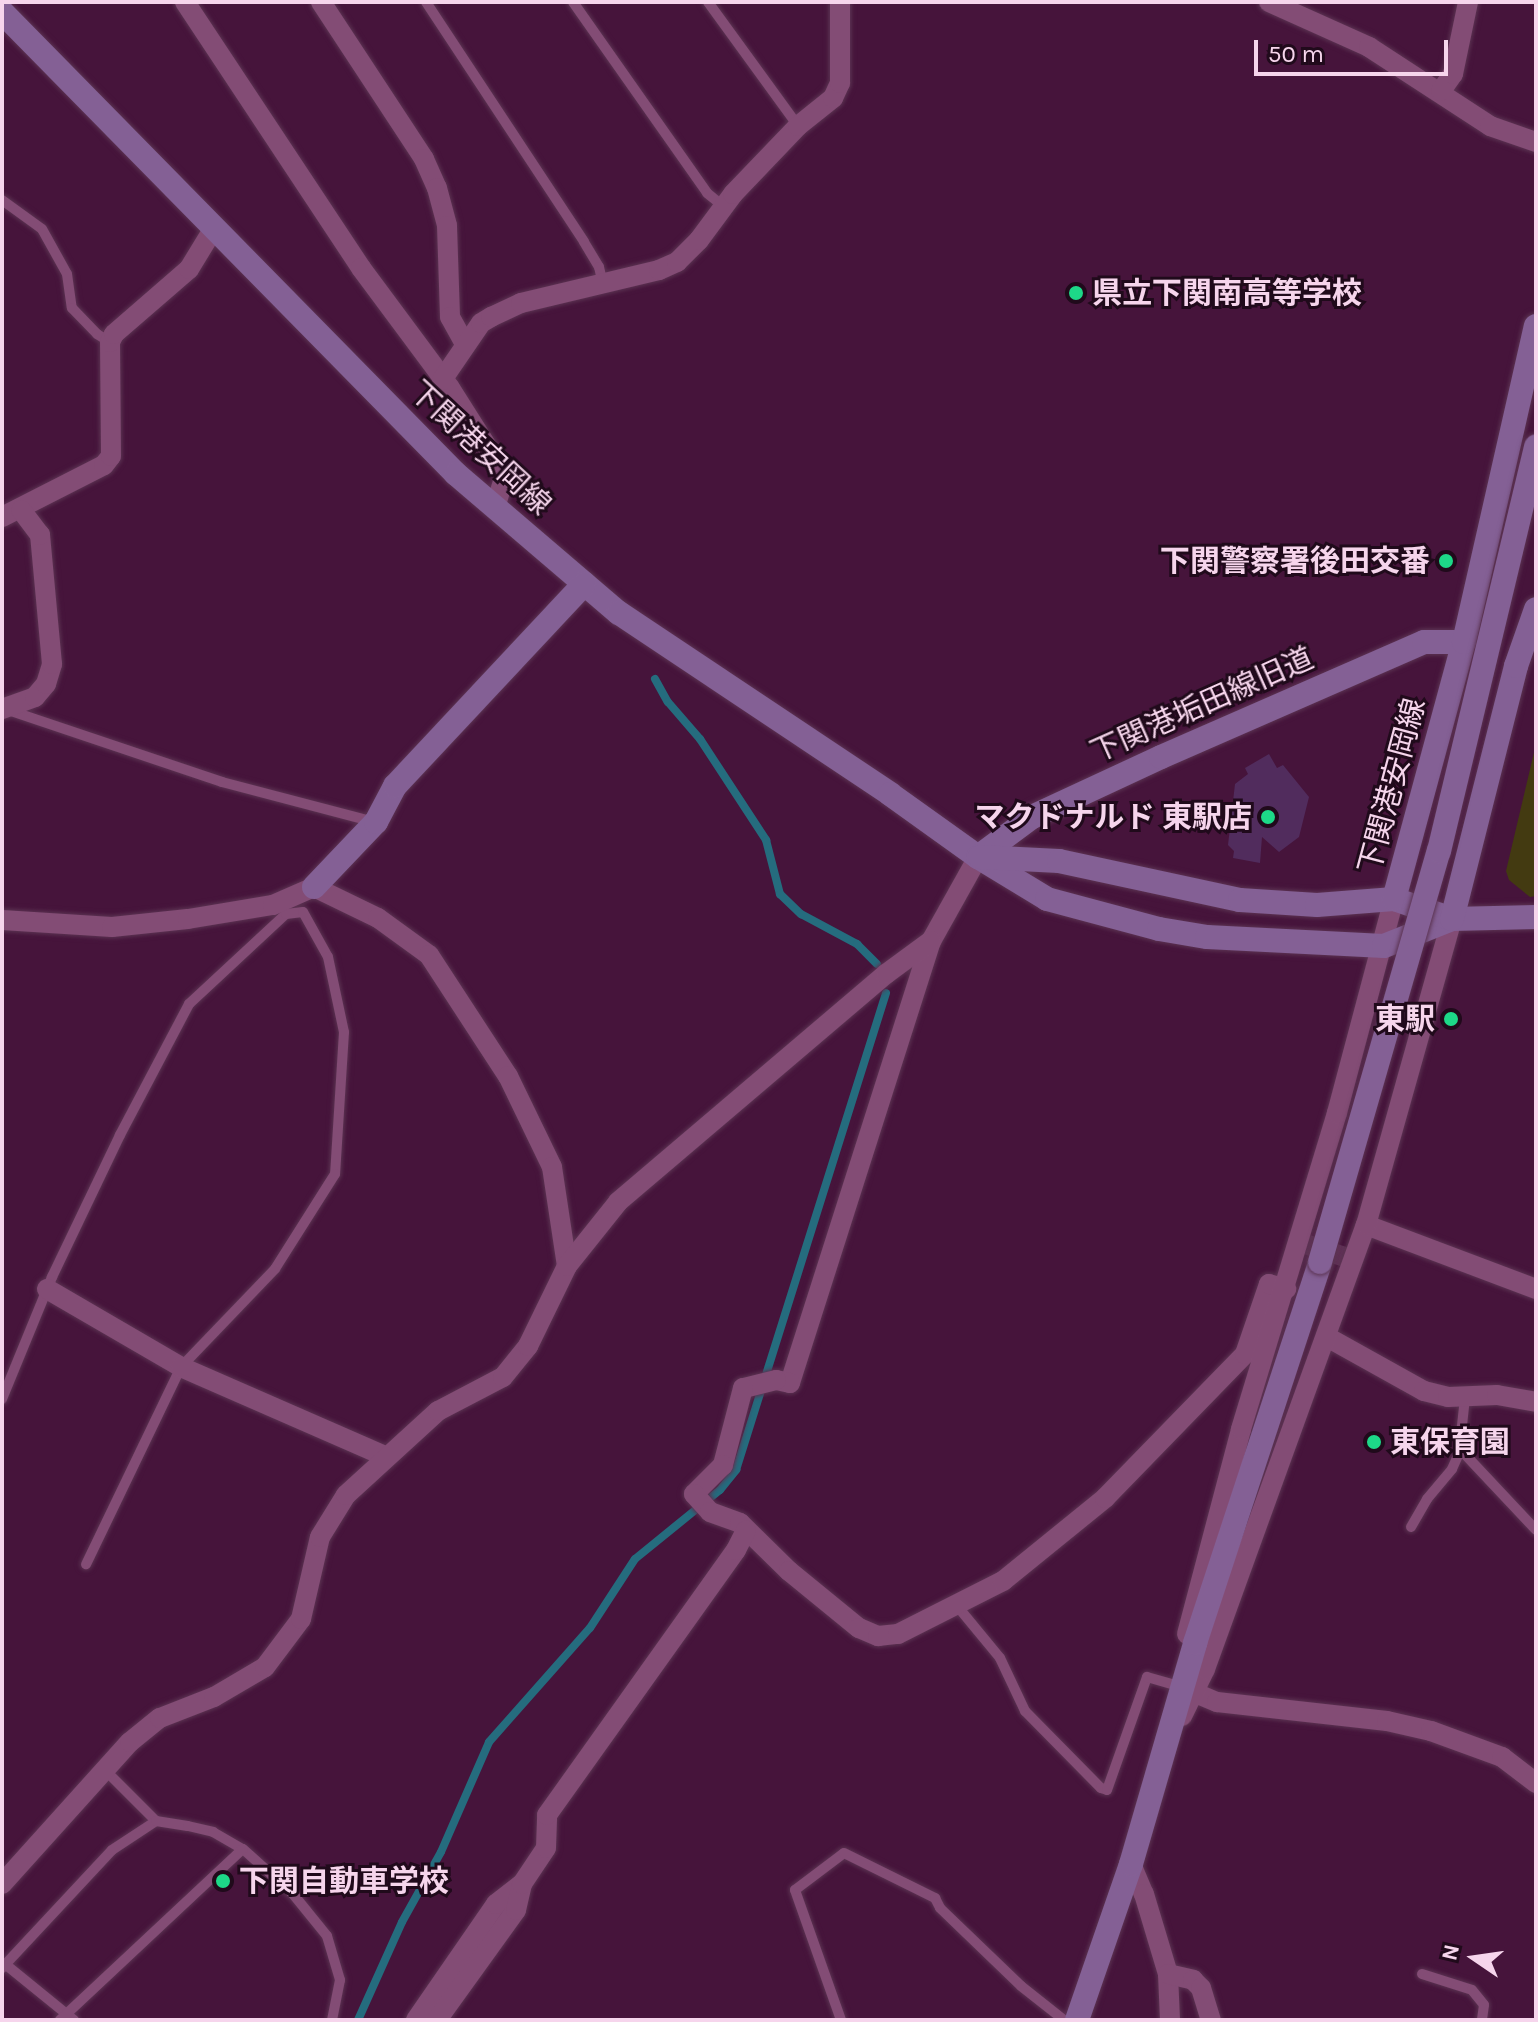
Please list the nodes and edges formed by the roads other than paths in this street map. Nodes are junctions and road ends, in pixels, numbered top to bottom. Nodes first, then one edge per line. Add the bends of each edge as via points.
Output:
1 (185, 2) edge
2 (321, 2) edge
3 (426, 2) edge
4 (573, 2) edge
5 (708, 2) edge
6 (840, 2) edge
7 (1269, 2) edge
8 (1468, 2) edge
9 (2, 12) edge
10 (1441, 91) junction
11 (798, 126) junction
12 (1536, 142) edge
13 (2, 200) edge
14 (724, 207) junction
15 (214, 228) junction
16 (603, 284) junction
17 (1536, 326) edge
18 (110, 342) junction
19 (465, 344) junction
20 (442, 380) junction
21 (1536, 446) edge
22 (495, 507) junction
23 (11, 513) edge
24 (584, 584) junction
25 (1536, 609) edge
26 (1464, 642) junction
27 (5, 710) edge
28 (376, 822) junction
29 (978, 857) junction
30 (314, 887) junction
31 (1394, 899) junction
32 (1536, 917) edge
33 (1452, 919) junction
34 (2, 920) edge
35 (931, 941) junction
36 (1384, 946) junction
37 (1366, 1225) junction
38 (567, 1266) junction
39 (47, 1289) junction
40 (1286, 1289) junction
41 (1536, 1289) edge
42 (1327, 1337) junction
43 (181, 1367) junction
44 (1465, 1398) junction
45 (2, 1399) edge
46 (1536, 1402) edge
47 (1459, 1448) junction
48 (385, 1456) junction
49 (1411, 1527) dead end
50 (746, 1530) junction
51 (1536, 1530) edge
52 (86, 1564) dead end
53 (958, 1607) junction
54 (1172, 1684) junction
55 (1193, 1692) junction
56 (105, 1770) junction
57 (1155, 1779) junction
58 (1536, 1783) edge
59 (156, 1821) junction
60 (243, 1849) junction
61 (1131, 1864) junction
62 (2, 1884) edge
63 (522, 1884) junction
64 (4, 1966) edge
65 (1168, 1974) junction
66 (1422, 1974) dead end
67 (67, 2018) edge
68 (332, 2020) edge
69 (416, 2020) edge
70 (438, 2020) edge
71 (841, 2020) edge
72 (1064, 2020) edge
73 (1077, 2020) edge
74 (1170, 2020) edge
75 (1211, 2020) edge
76 (1482, 2020) edge

1 - 20 street via 361,268
2 - 19 street via 424,159 437,188 447,226 450,317
3 - 16 lane via 584,242
4 - 14 lane via 707,193
5 - 11 lane
6 - 11 street via 840,83 833,98
7 - 10 street via 1369,47
8 - 10 street via 1453,74
9 - 15 main road, 下関港安岡線
10 - 12 street via 1490,126
11 - 14 street
13 - 18 lane via 42,229 67,274 72,308
14 - 16 street via 677,262
15 - 18 street via 189,269
15 - 22 main road, 下関港安岡線
16 - 19 street via 505,310 481,323
17 - 26 main road, 下関港安岡線
18 - 23 street via 111,456 104,465
19 - 20 street
20 - 22 street via 505,475
21 - 57 main road, bridge via 1439,851 1320,1262
22 - 24 main road, 下関港安岡線
23 - 27 street via 40,535 52,664 42,691
24 - 28 main road via 395,786
24 - 29 main road, 下関港安岡線
25 - 33 main road via 1516,666
26 - 29 main road, 下関港垢田線旧道 via 1424,642 1161,757 1032,817
26 - 31 main road, 下関港安岡線
27 - 28 lane via 222,782
28 - 30 main road
29 - 31 main road, 下関港安岡線 via 1059,861 1240,900 1317,905
29 - 35 street
29 - 36 main road, 下関港安岡線 via 1047,899 1159,929 1242,941
30 - 34 street via 273,905 188,919 112,927
30 - 38 street via 378,918 429,955 480,1029 552,1167
31 - 33 main road
31 - 36 street
32 - 33 main road
33 - 36 main road, 下関港安岡線
33 - 37 street
35 - 38 street via 618,1202
35 - 50 street via 790,1383 776,1380 746,1387 723,1465 694,1494
36 - 40 street
37 - 41 street
37 - 42 street
38 - 48 street via 528,1346 503,1377 438,1411
39 - 43 street
39 - 43 lane via 189,1004 286,914 303,912 328,957 344,1032 335,1174 275,1269
39 - 45 lane
40 - 53 street via 1269,1284 1245,1354 1105,1498 1023,1567
40 - 54 street via 1241,1429
42 - 44 street via 1424,1391
42 - 55 street
43 - 48 street
43 - 52 lane
44 - 46 street via 1497,1395
44 - 47 lane
47 - 49 lane via 1452,1469
47 - 51 lane
48 - 56 street via 346,1495 320,1537 301,1619 265,1667 214,1697 160,1718
50 - 53 street via 859,1628 878,1636 898,1634
50 - 63 street via 547,1815 546,1848
53 - 54 lane via 1000,1658 1025,1711 1101,1788 1107,1790 1147,1677
54 - 57 street
55 - 57 street
55 - 58 street via 1217,1702 1431,1731 1502,1757
56 - 59 lane
56 - 62 street
57 - 61 main road
59 - 60 lane via 213,1832
59 - 64 lane via 112,1850
60 - 67 lane
60 - 68 lane via 293,1894 327,1936 340,1980
61 - 65 street
61 - 73 main road
63 - 69 street via 496,1904
63 - 70 street via 516,1910
64 - 67 lane
65 - 74 street
65 - 75 street via 1193,1980 1201,1988
66 - 76 lane via 1472,1990 1484,2005
71 - 72 lane via 795,1890 844,1853 935,1898 1021,1986

